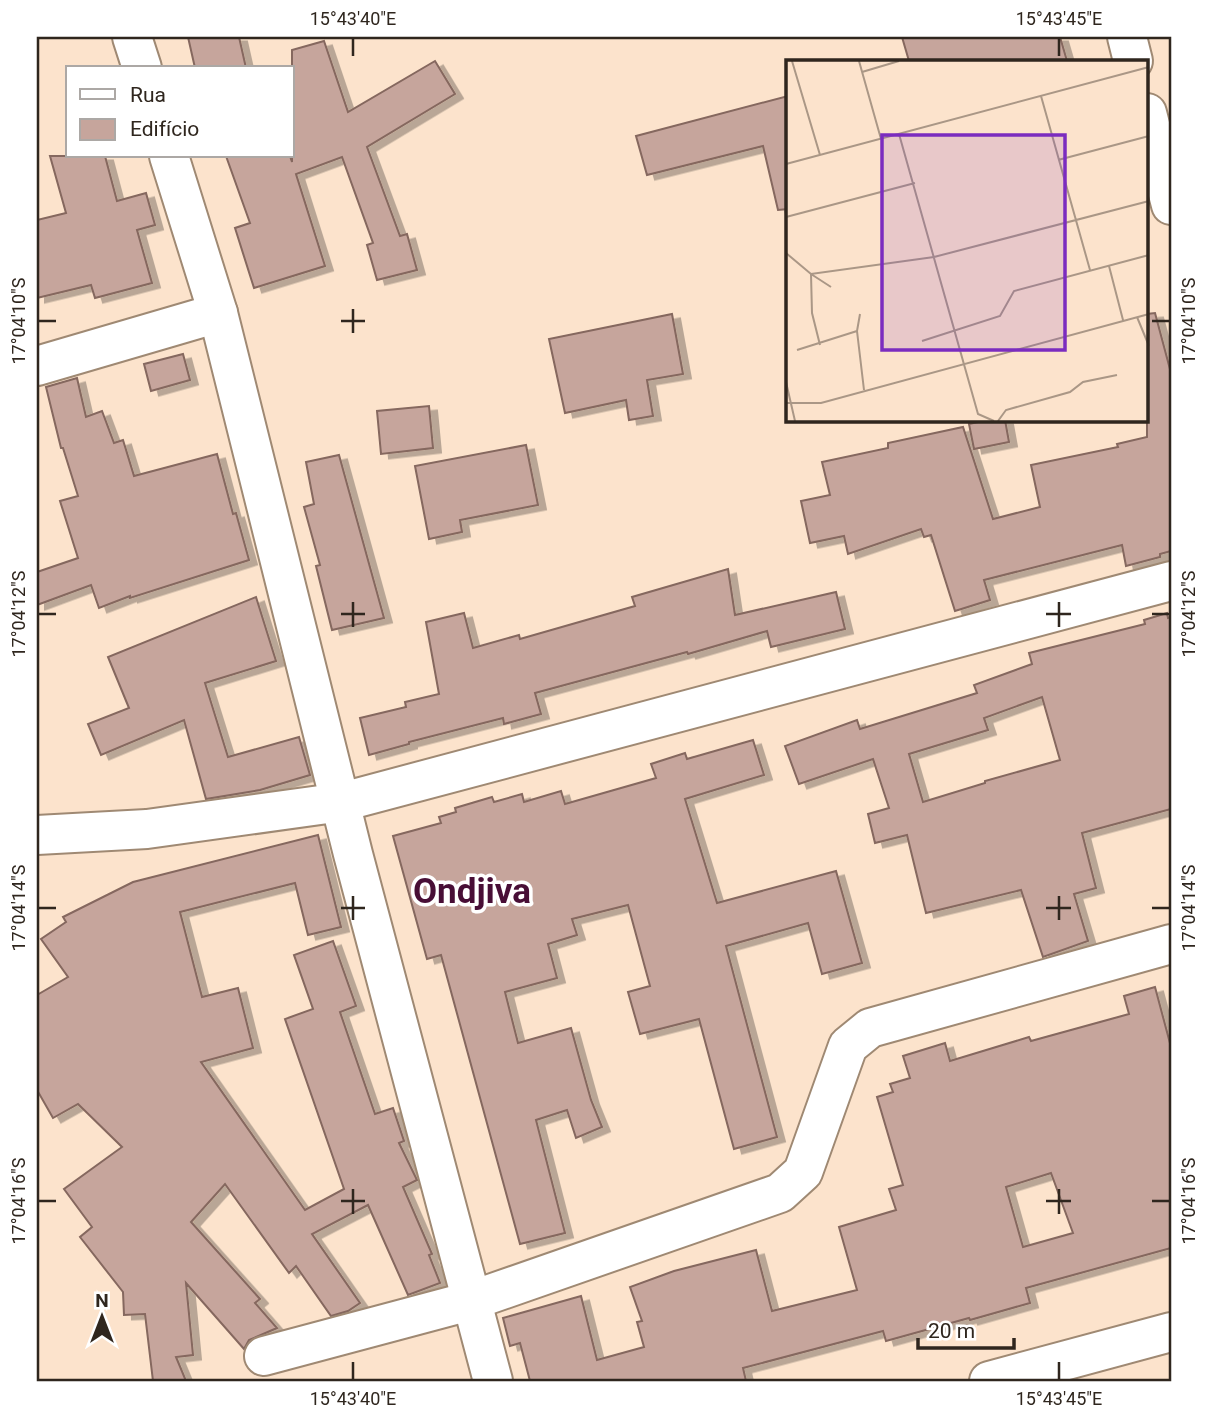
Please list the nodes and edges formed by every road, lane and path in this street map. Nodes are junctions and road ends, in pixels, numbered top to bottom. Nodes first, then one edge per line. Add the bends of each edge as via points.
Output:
1 (132, 37) edge
2 (1127, 37) edge
3 (1133, 60) edge
4 (141, 66) edge
5 (1148, 116) edge
6 (170, 158) edge
7 (1166, 164) edge
8 (1171, 205) edge
9 (218, 313) junction
10 (37, 366) edge
11 (1171, 582) edge
12 (342, 802) junction
13 (37, 835) edge
14 (1171, 944) edge
15 (470, 1301) junction
16 (1171, 1332) edge
17 (264, 1356) dead end
18 (493, 1381) edge
19 (989, 1381) edge

1 - 4 street
2 - 3 street
5 - 7 street
6 - 9 street
7 - 8 street
9 - 10 street
9 - 12 street
11 - 12 street
12 - 13 street via 147,829
12 - 15 street
14 - 15 street via 870,1027 848,1046 803,1172 780,1193
15 - 17 street
15 - 18 street
16 - 19 street

